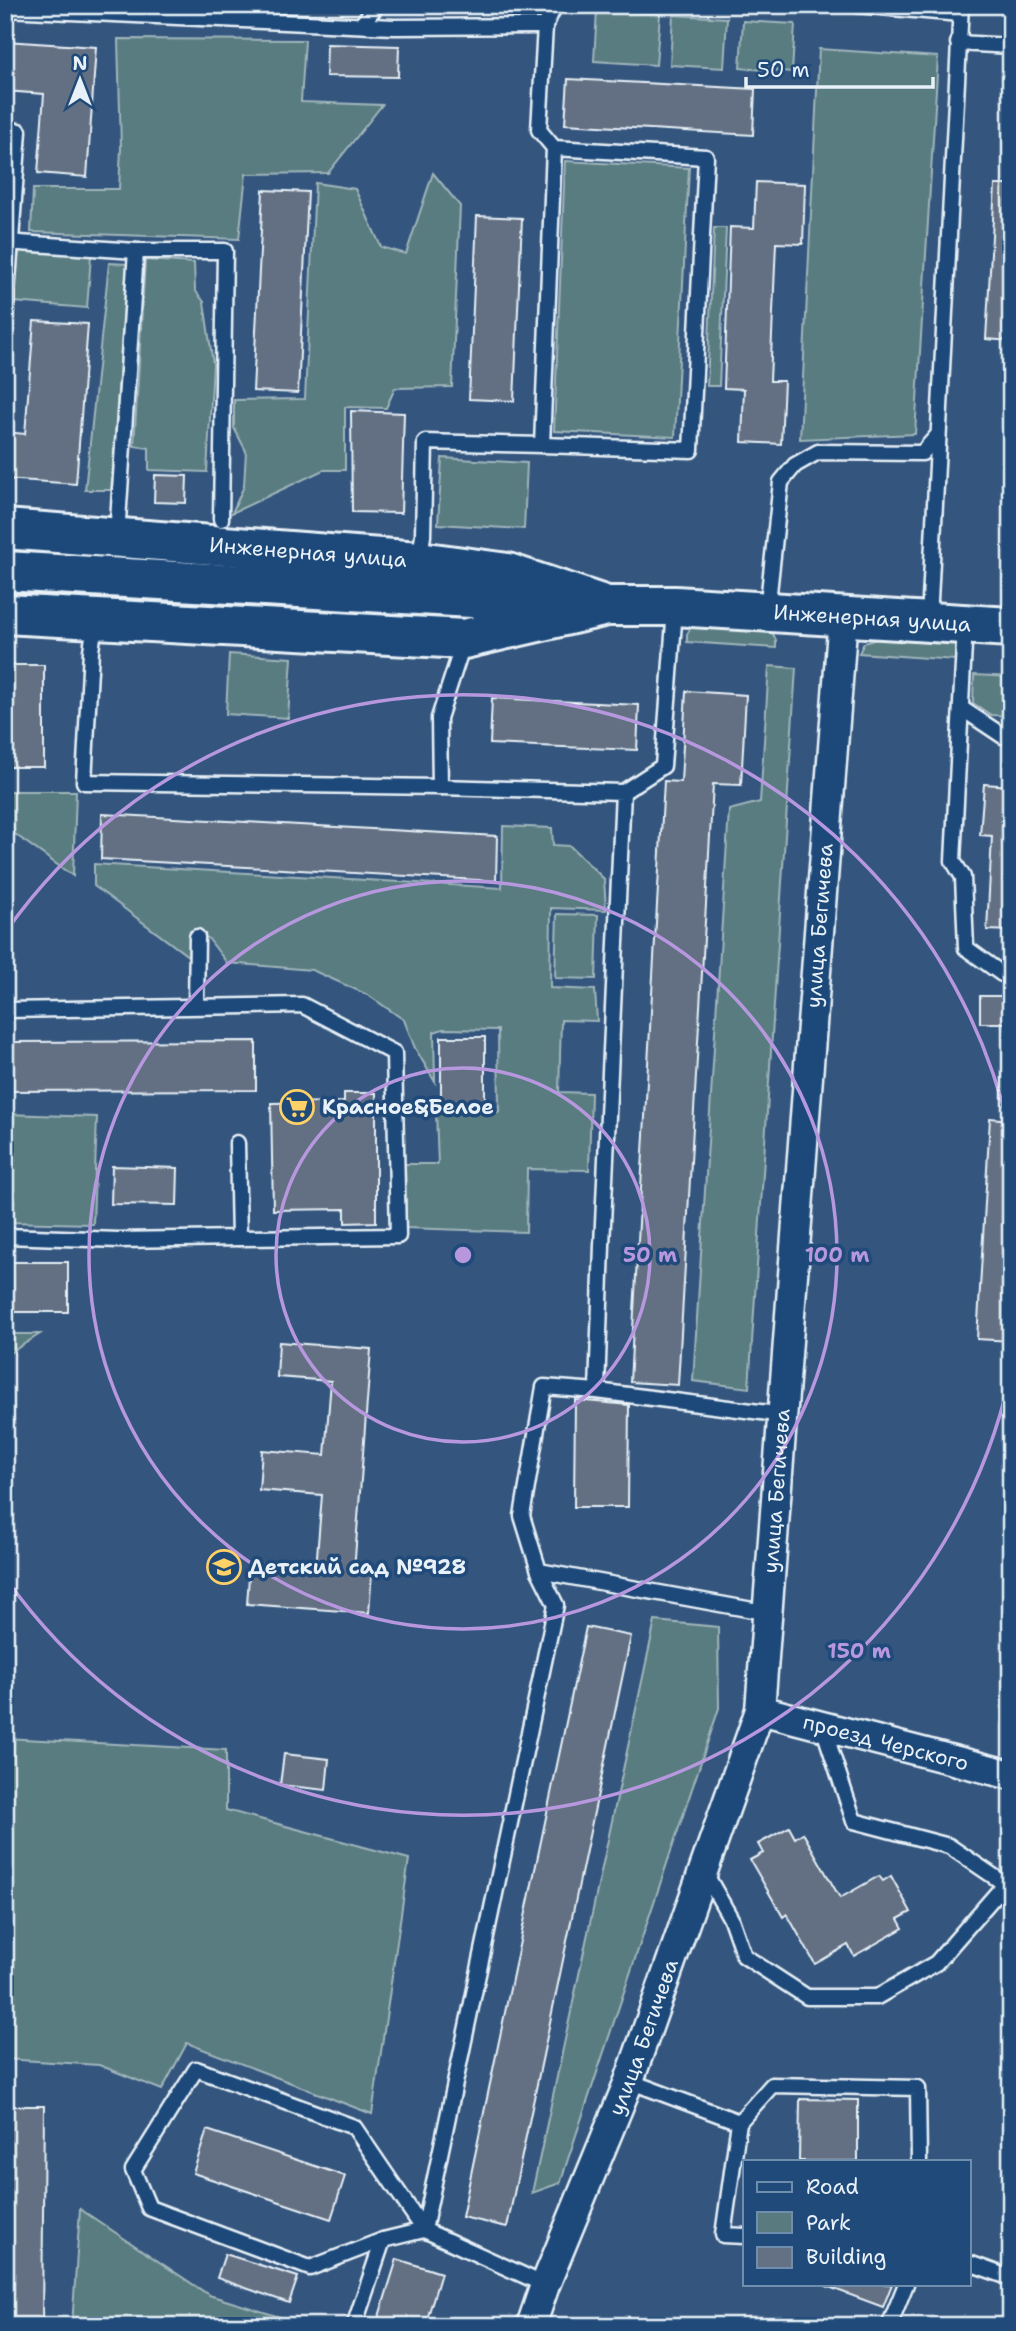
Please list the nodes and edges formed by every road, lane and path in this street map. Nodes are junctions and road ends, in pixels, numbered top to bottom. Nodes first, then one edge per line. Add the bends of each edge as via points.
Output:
1 (376, 5) edge
2 (555, 5) edge
3 (857, 5) edge
4 (5, 9) edge
5 (961, 9) edge
6 (361, 25) junction
7 (545, 26) junction
8 (958, 43) junction
9 (1011, 46) edge
10 (5, 130) edge
11 (554, 148) junction
12 (8, 243) edge
13 (136, 251) junction
14 (5, 322) edge
15 (938, 435) junction
16 (542, 446) junction
17 (221, 519) dead end
18 (5, 529) edge
19 (117, 537) junction
20 (419, 561) junction
21 (5, 571) edge
22 (607, 606) junction
23 (675, 606) junction
24 (766, 611) junction
25 (5, 614) edge
26 (842, 616) junction
27 (95, 620) junction
28 (947, 623) junction
29 (1011, 627) edge
30 (464, 639) junction
31 (961, 708) junction
32 (1011, 736) edge
33 (440, 787) junction
34 (623, 792) junction
35 (197, 937) dead end
36 (1011, 974) edge
37 (197, 1006) junction
38 (5, 1010) edge
39 (237, 1143) dead end
40 (5, 1236) edge
41 (239, 1238) junction
42 (597, 1391) junction
43 (784, 1415) junction
44 (538, 1571) junction
45 (769, 1614) junction
46 (760, 1710) junction
47 (823, 1727) junction
48 (1011, 1775) edge
49 (703, 1870) junction
50 (1008, 1885) edge
51 (629, 2081) junction
52 (739, 2122) junction
53 (919, 2160) edge
54 (424, 2230) junction
55 (743, 2236) edge
56 (383, 2240) junction
57 (970, 2263) edge
58 (1011, 2278) edge
59 (545, 2285) junction
60 (905, 2286) edge
61 (354, 2326) edge
62 (531, 2326) edge
63 (889, 2326) edge

1 - 6 lane
2 - 7 lane
3 - 5 lane
4 - 6 lane
5 - 8 lane
6 - 7 lane
7 - 11 lane via 539,130
8 - 9 lane
8 - 15 lane
10 - 12 lane via 19,131
11 - 16 lane
11 - 16 lane via 706,157 691,450
12 - 13 lane
12 - 14 lane
13 - 17 lane via 225,251
13 - 19 lane
15 - 24 lane via 922,453 818,452 795,465 781,482
15 - 28 lane
16 - 20 lane via 425,442
18 - 19 street, Инженерная улица
19 - 20 street, Инженерная улица
20 - 22 street, Инженерная улица via 508,573
21 - 22 street
22 - 23 street, Инженерная улица
22 - 30 street, Инженерная улица
23 - 24 street, Инженерная улица
23 - 34 lane via 663,766
24 - 26 street, Инженерная улица
25 - 27 street, Инженерная улица
26 - 28 street, Инженерная улица
26 - 43 street, улица Бегичева
27 - 30 street, Инженерная улица
27 - 33 lane via 83,782
28 - 29 street, Инженерная улица
28 - 31 lane
30 - 33 lane via 439,718
31 - 32 lane via 1003,736
31 - 36 lane via 953,861 963,877 966,948 1002,974
33 - 34 lane
34 - 42 lane
35 - 37 lane
37 - 38 lane
37 - 41 lane via 302,1004 394,1053 398,1236
39 - 41 lane
40 - 41 lane
42 - 43 lane
42 - 44 lane via 544,1387 522,1516
43 - 45 street, улица Бегичева
44 - 45 lane
44 - 54 lane via 556,1605
45 - 46 street, улица Бегичева
46 - 47 street, проезд Черского
46 - 49 street, улица Бегичева
47 - 48 street, проезд Черского
47 - 50 lane via 855,1821 949,1846
49 - 50 lane via 731,1919 744,1956 807,1997 877,1997 936,1963
49 - 51 street, улица Бегичева
51 - 52 lane
51 - 59 street, улица Бегичева
52 - 53 lane via 772,2085 918,2088
52 - 55 lane via 723,2235
54 - 56 lane
54 - 56 lane via 354,2127 196,2069 133,2170 149,2208 310,2268
54 - 59 lane
56 - 61 lane
57 - 58 lane
59 - 62 street, улица Бегичева
60 - 63 lane

